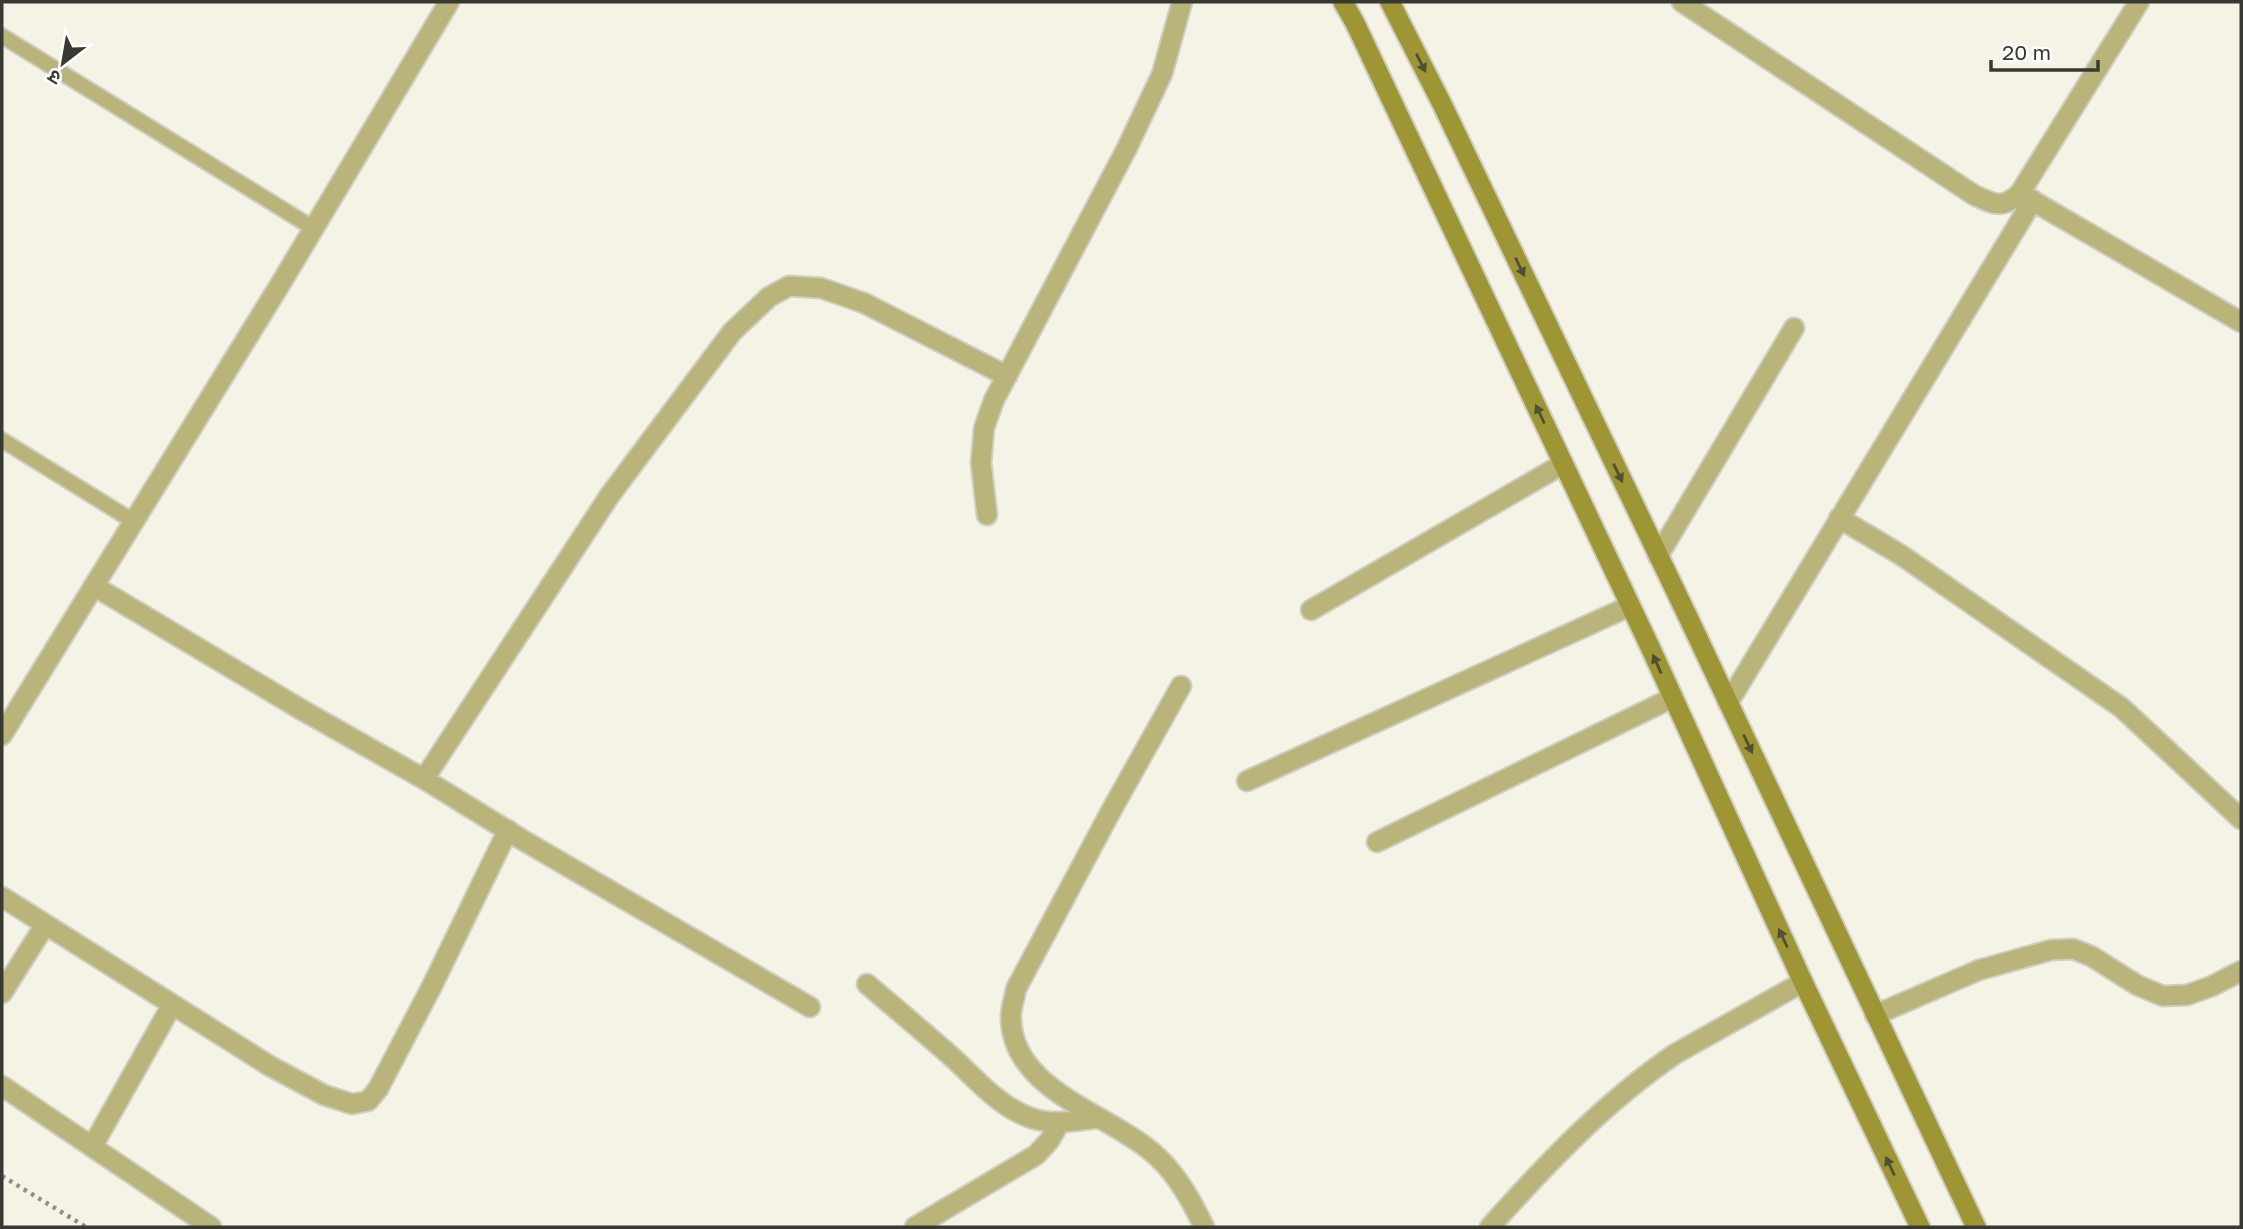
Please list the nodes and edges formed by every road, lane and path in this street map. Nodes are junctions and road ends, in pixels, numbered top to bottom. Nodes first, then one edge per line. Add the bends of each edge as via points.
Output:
1 (449, 2) edge
2 (1182, 2) edge
3 (1343, 2) edge
4 (1390, 2) edge
5 (1682, 2) edge
6 (2139, 2) edge
7 (2, 36) edge
8 (2026, 197) junction
9 (313, 229) junction
10 (2241, 322) edge
11 (1794, 328) dead end
12 (1007, 376) junction
13 (2, 440) edge
14 (1563, 464) junction
15 (987, 516) dead end
16 (1839, 517) junction
17 (133, 521) junction
18 (1658, 556) junction
19 (94, 586) junction
20 (1630, 606) junction
21 (1311, 610) dead end
22 (1181, 686) dead end
23 (1672, 698) junction
24 (1728, 703) junction
25 (2, 735) edge
26 (424, 779) junction
27 (1247, 781) dead end
28 (2241, 819) edge
29 (508, 830) junction
30 (1377, 842) dead end
31 (2, 897) edge
32 (45, 925) junction
33 (2241, 971) edge
34 (1803, 982) junction
35 (867, 984) dead end
36 (2, 993) edge
37 (172, 1005) junction
38 (810, 1007) dead end
39 (1875, 1015) junction
40 (2, 1086) edge
41 (1098, 1118) junction
42 (1060, 1122) junction
43 (92, 1147) junction
44 (2, 1176) edge
45 (86, 1227) edge
46 (211, 1227) edge
47 (915, 1227) edge
48 (1204, 1227) edge
49 (1490, 1227) edge
50 (1920, 1227) edge
51 (1976, 1227) edge

1 - 9 street
2 - 12 street via 1156,86 1127,148
14 -> 3 main road
4 -> 18 main road
5 - 8 street via 1974,195 1996,205
6 - 8 street
7 - 9 lane
8 - 10 street
8 - 16 street
9 - 17 street
11 - 18 street
12 - 15 street via 984,428 981,463
12 - 26 street via 864,303 821,288 789,286 769,297 732,332 610,495
13 - 17 lane
14 - 20 main road
14 - 21 street
16 - 24 street
16 - 28 street via 2122,708
17 - 19 street
18 - 24 main road
19 - 25 street
19 - 26 street
23 -> 20 main road
20 - 27 street
22 - 41 street via 1016,989 1011,1015 1018,1048 1031,1070
23 - 30 street
34 -> 23 main road
24 -> 39 main road
26 - 29 street
29 - 37 street via 432,986 368,1101 352,1104 324,1095
29 - 38 street
31 - 32 street
32 - 36 street
32 - 37 street
33 - 39 street via 2187,995 2162,996 2091,956 2073,949 2051,950 1979,970
34 - 49 street via 1655,1068 1544,1167
50 -> 34 main road
35 - 42 street via 999,1101 1035,1120
37 - 43 street
39 - 51 main road
40 - 43 street
41 - 42 street
41 - 48 street via 1154,1154 1179,1183
42 - 47 street via 1036,1155
43 - 46 street
44 - 45 path

